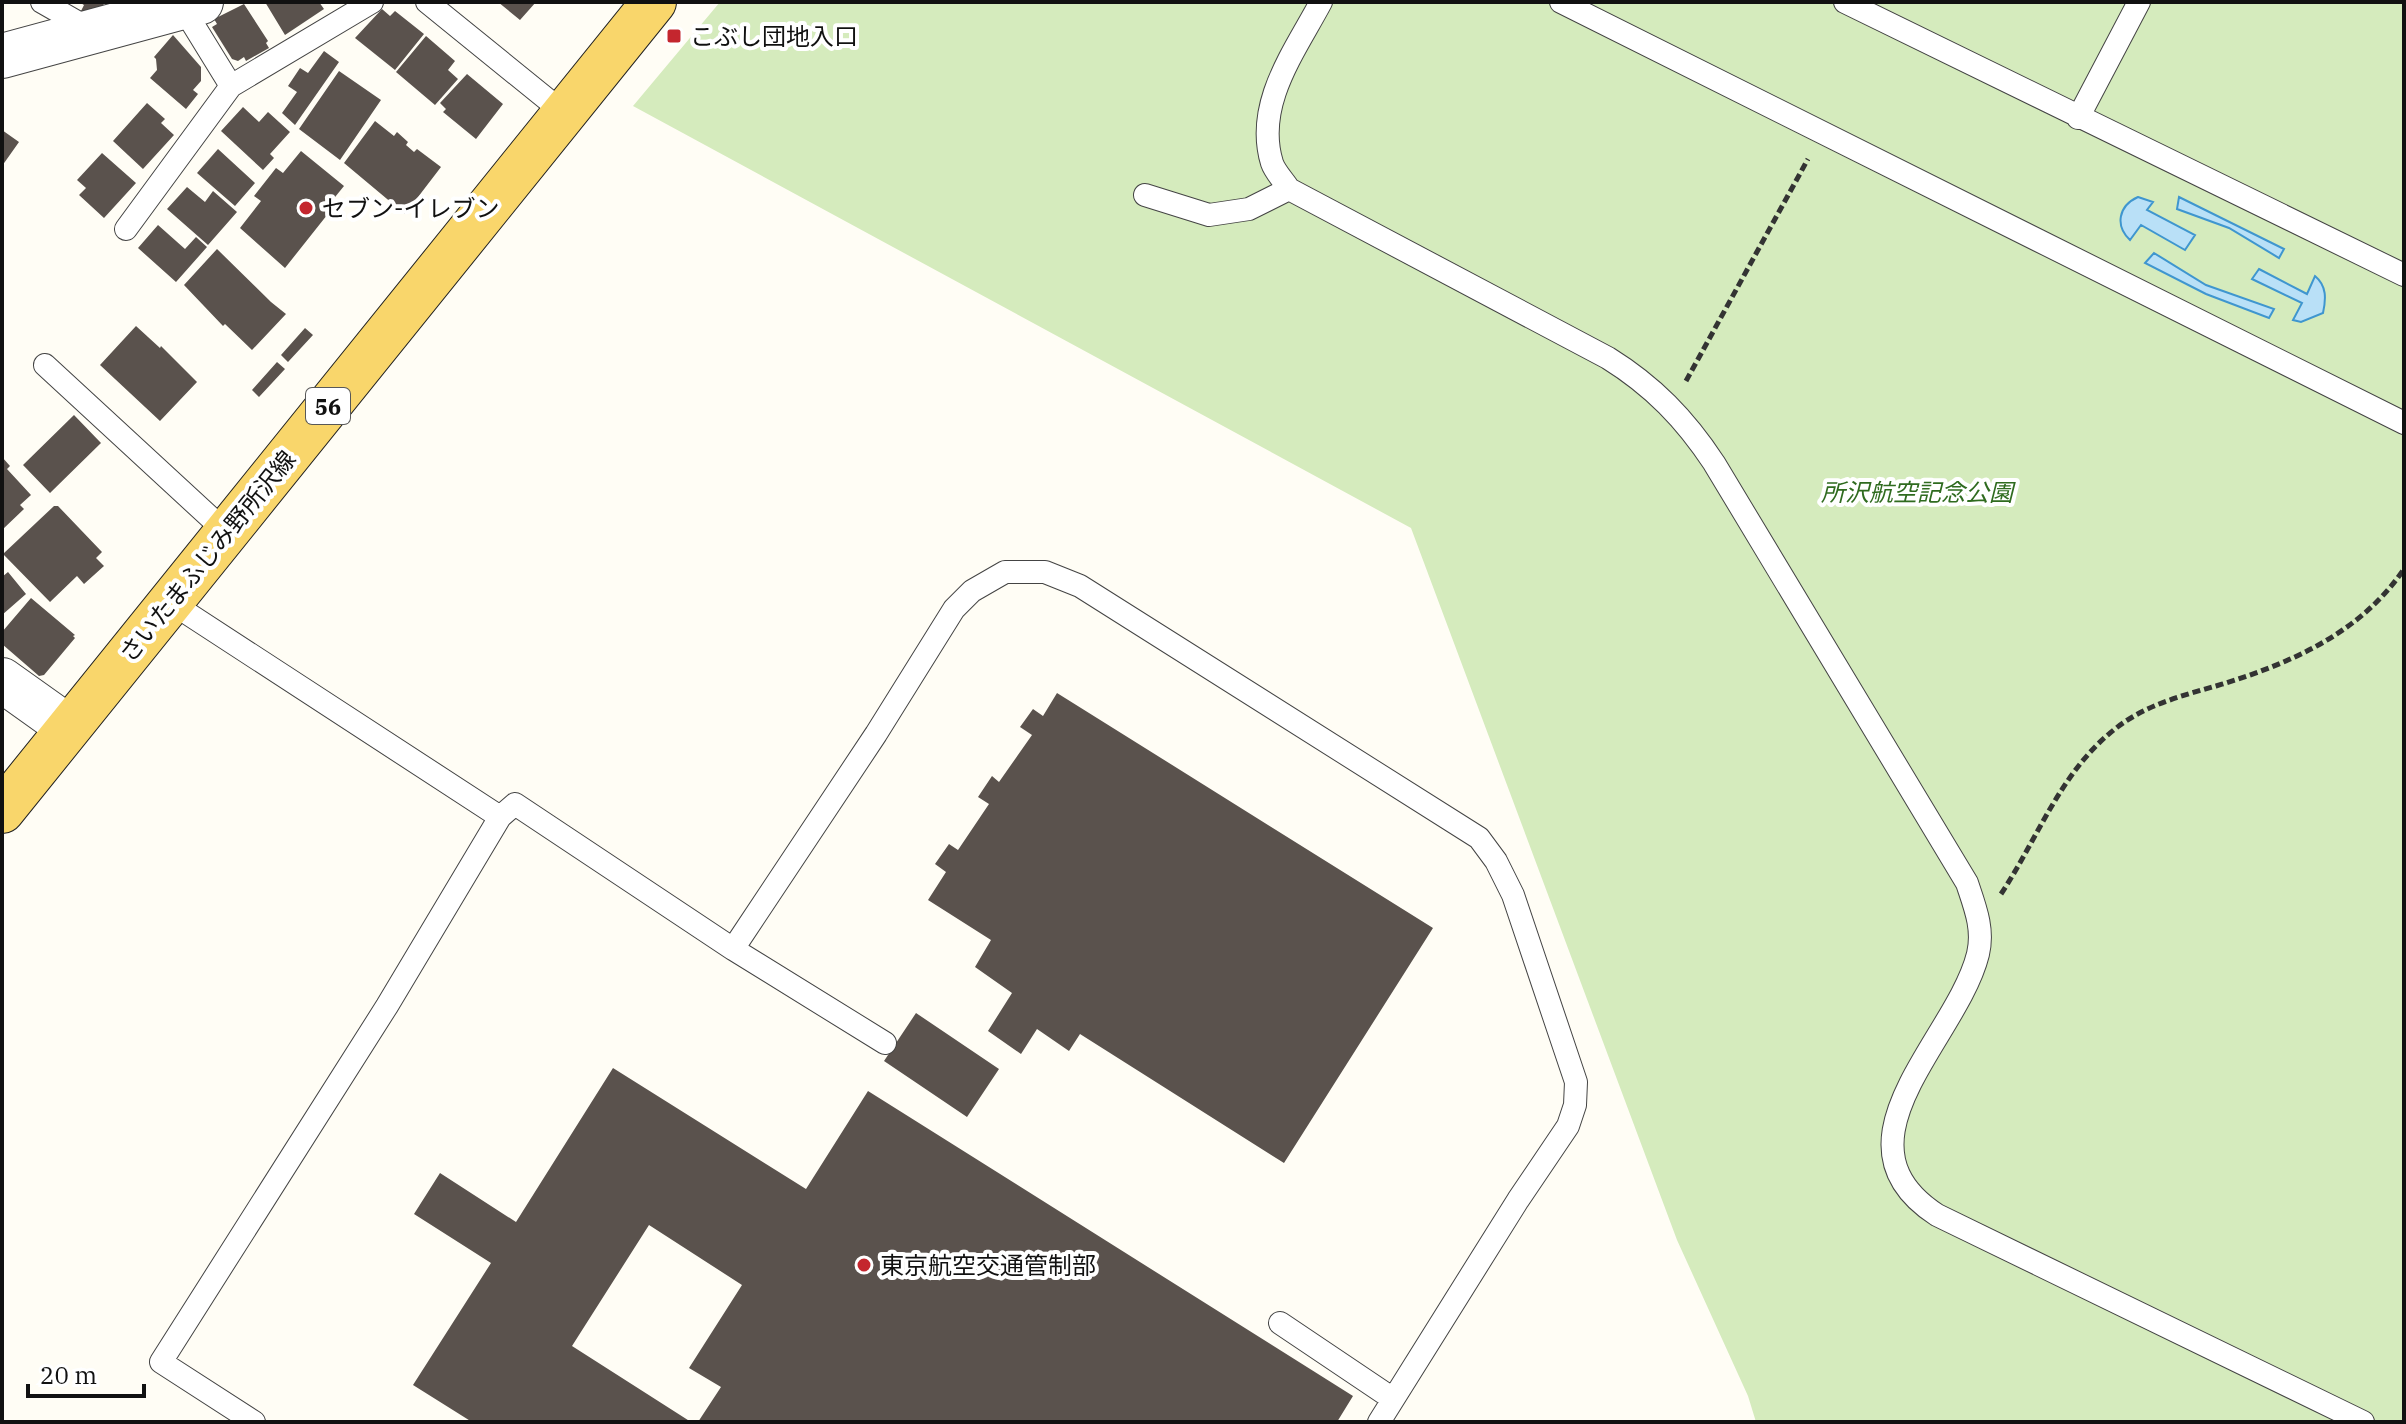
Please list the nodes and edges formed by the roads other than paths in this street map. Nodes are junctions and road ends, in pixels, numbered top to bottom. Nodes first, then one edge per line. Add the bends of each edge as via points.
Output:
1 (42, 2) edge
2 (372, 2) edge
3 (427, 2) edge
4 (654, 2) edge
5 (1321, 2) edge
6 (1561, 2) edge
7 (1845, 2) edge
8 (2139, 2) edge
9 (192, 5) edge
10 (95, 32) junction
11 (2, 56) edge
12 (231, 86) junction
13 (564, 113) junction
14 (2078, 118) junction
15 (1289, 189) junction
16 (1145, 195) dead end
17 (126, 229) dead end
18 (2404, 275) edge
19 (45, 365) dead end
20 (2404, 423) edge
21 (226, 532) junction
22 (170, 602) junction
23 (2, 680) edge
24 (68, 727) junction
25 (2, 811) edge
26 (500, 817) junction
27 (733, 949) junction
28 (885, 1043) dead end
29 (1280, 1323) dead end
30 (1393, 1399) junction
31 (254, 1422) edge
32 (1379, 1422) edge
33 (2363, 1422) edge

1 - 10 lane
2 - 12 lane
3 - 13 lane
4 - 13 main road, さいたまふじみ野所沢線 / 56
5 - 15 lane via 1275,88 1268,132 1273,165
6 - 20 lane
7 - 14 lane
8 - 14 lane
9 - 10 street
9 - 12 lane
10 - 11 street
12 - 17 lane
13 - 21 main road, さいたまふじみ野所沢線 / 56
14 - 18 lane
15 - 16 lane via 1249,209 1209,215
15 - 33 lane via 1608,358 1672,407 1714,463 1967,883 1980,925 1970,976 1896,1116 1893,1156 1909,1192 1950,1222
19 - 21 lane
21 - 22 main road, さいたまふじみ野所沢線 / 56
22 - 24 main road, さいたまふじみ野所沢線 / 56
22 - 26 lane
23 - 24 street
24 - 25 main road, さいたまふじみ野所沢線 / 56
26 - 27 lane via 515,804
26 - 31 lane via 161,1362
27 - 28 lane
27 - 30 lane via 954,609 1005,572 1045,572 1080,586 1479,838 1513,895 1576,1082 1575,1105 1568,1126
29 - 30 lane
30 - 32 lane

